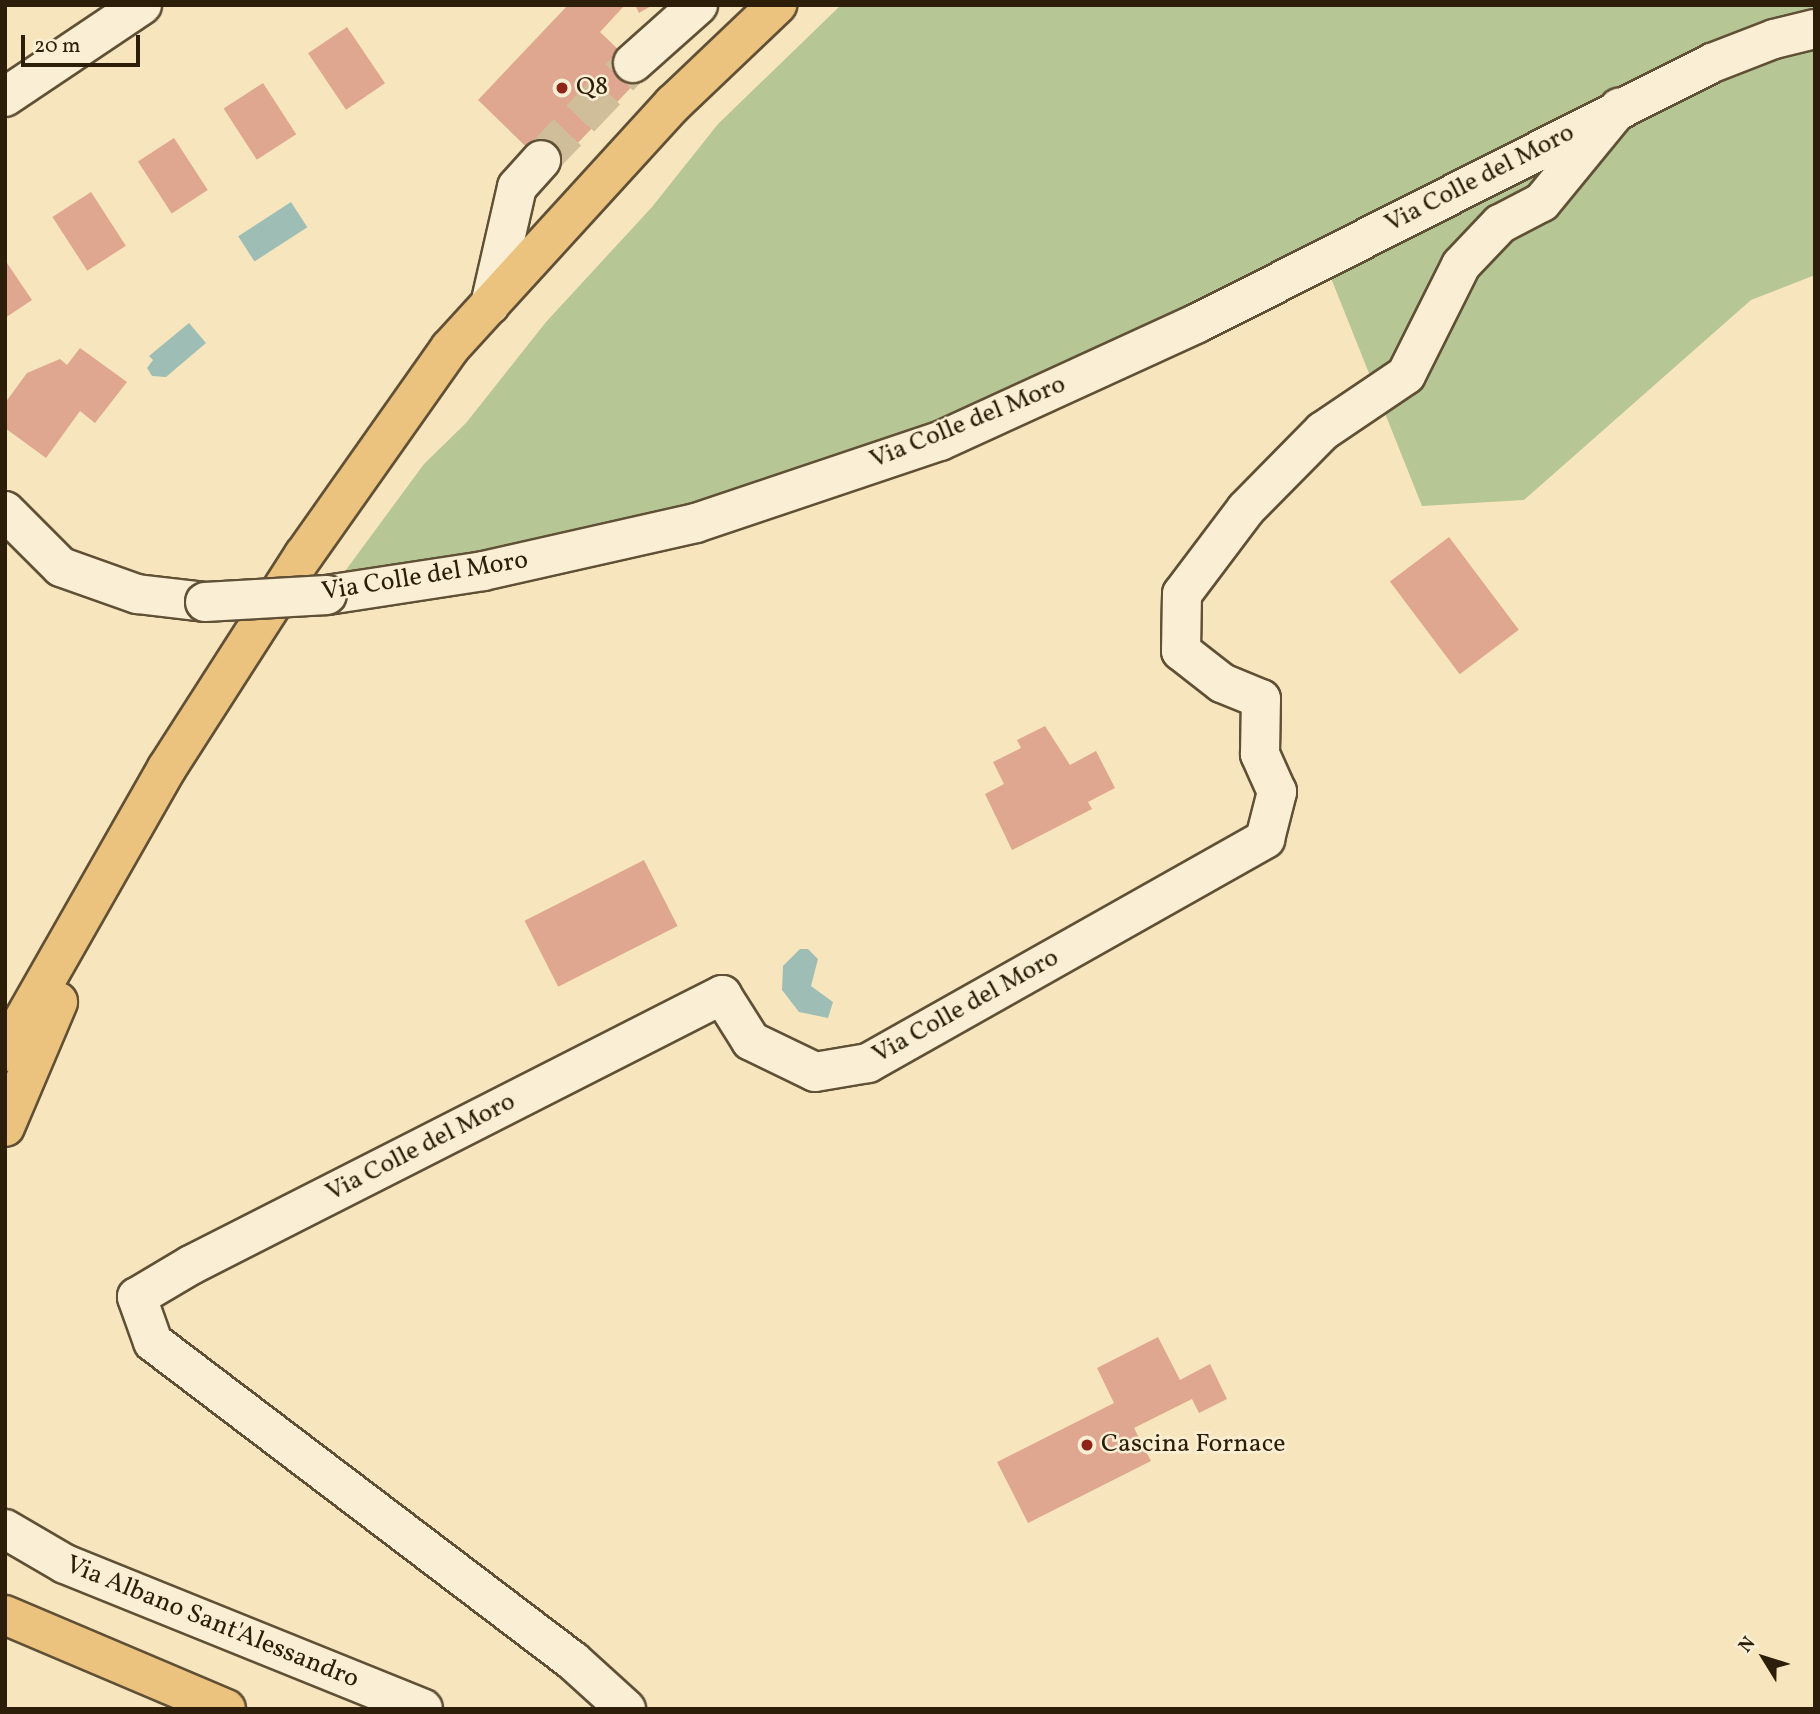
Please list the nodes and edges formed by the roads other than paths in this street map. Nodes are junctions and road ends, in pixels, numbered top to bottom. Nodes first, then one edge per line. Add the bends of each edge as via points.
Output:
1 (142, 5) edge
2 (698, 5) edge
3 (777, 5) edge
4 (1815, 29) edge
5 (633, 64) tunnel mouth
6 (5, 97) edge
7 (1619, 108) junction
8 (541, 160) tunnel mouth
9 (490, 305) junction
10 (5, 511) edge
11 (167, 768) junction
12 (5, 1052) edge
13 (5, 1127) edge
14 (5, 1529) edge
15 (5, 1615) edge
16 (226, 1709) edge
17 (423, 1709) edge
18 (626, 1709) edge

1 - 6 street
2 - 5 street
3 - 9 highway via 673,104
4 - 7 street, Via Colle del Moro via 1774,38
7 - 10 street, Via Colle del Moro, bridge via 1196,324 940,441 696,523 484,571 327,595 205,602 137,594 61,567
7 - 18 street, Via Colle del Moro via 1542,202 1500,224 1461,265 1406,375 1323,431 1246,509 1182,594 1181,651 1222,682 1261,699 1260,754 1277,792 1265,839 868,1063 815,1072 751,1041 722,995 191,1265 137,1297 153,1342 573,1661
8 - 9 street via 517,187
9 - 11 highway via 450,348 304,555
11 - 12 highway
11 - 13 highway via 90,927
14 - 17 street, Via Albano Sant'Alessandro via 65,1564
15 - 16 highway

